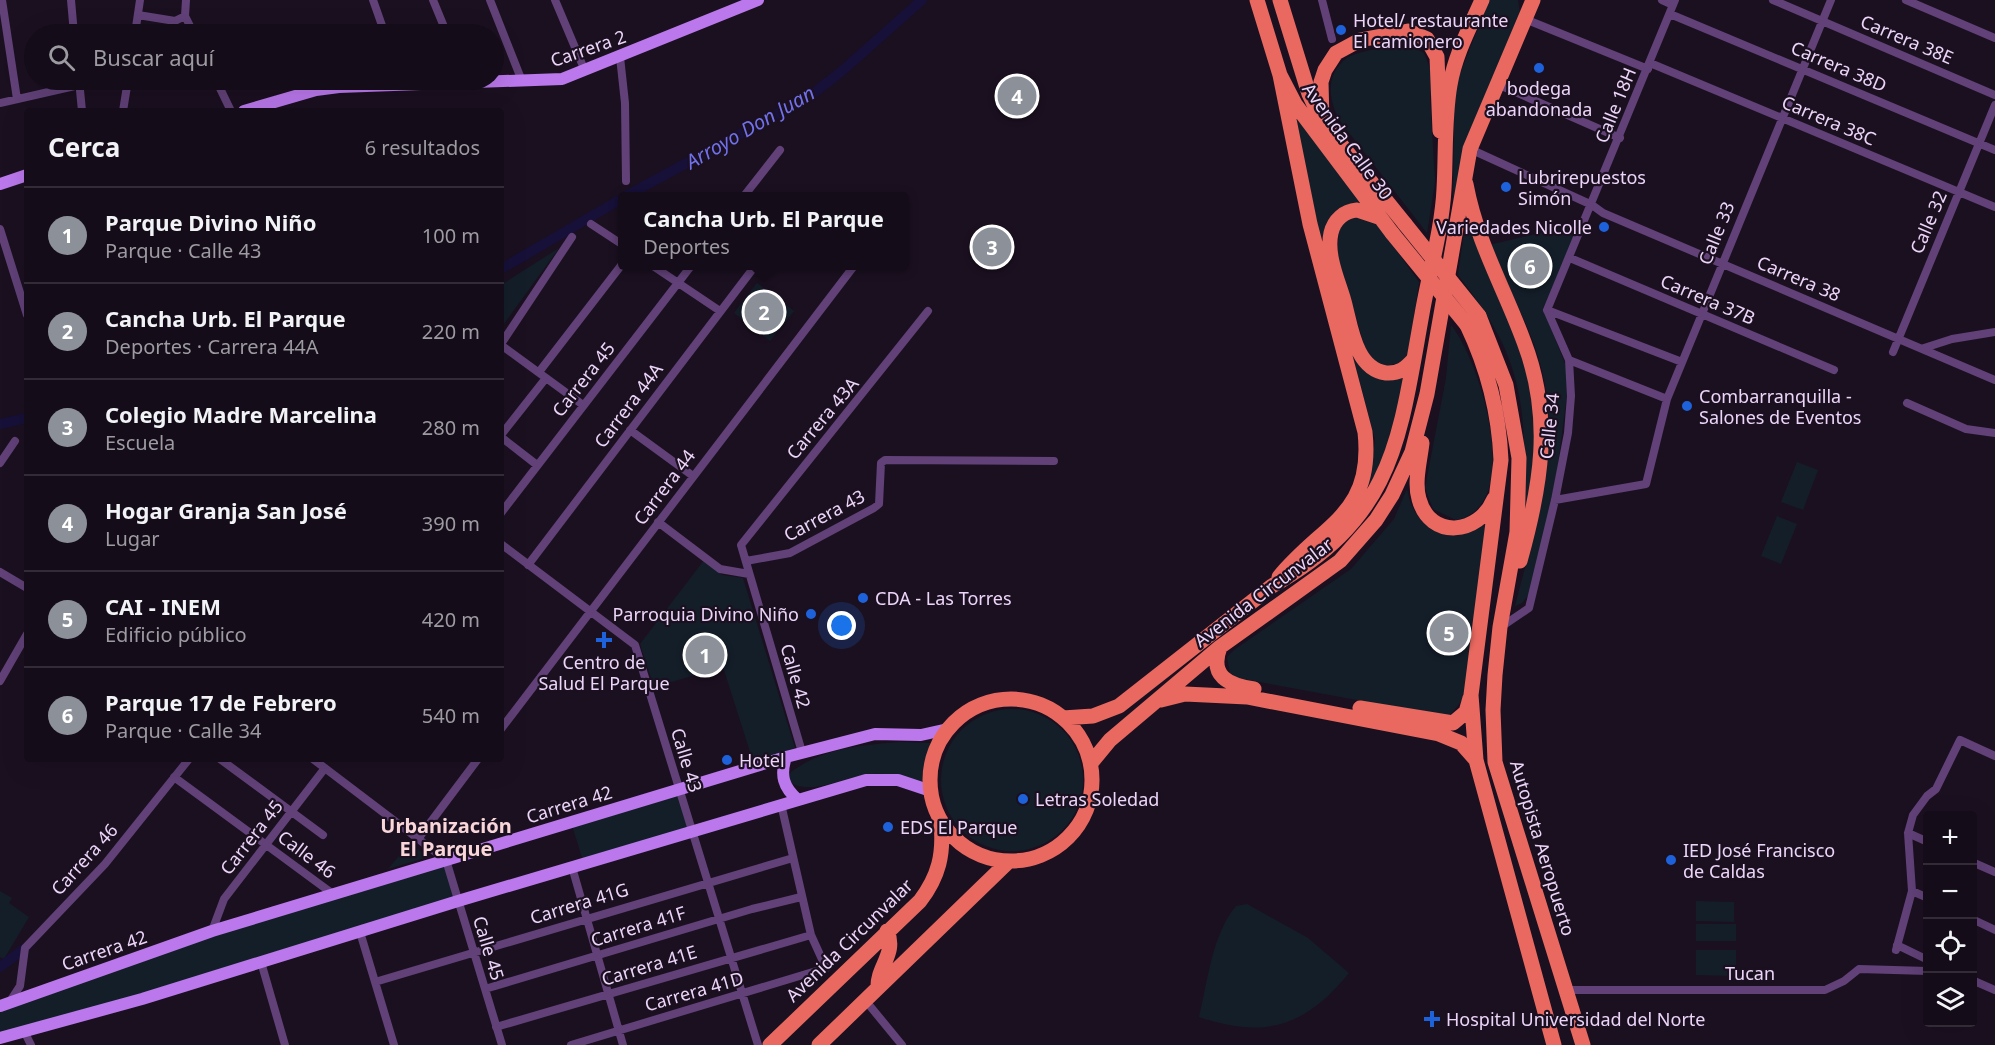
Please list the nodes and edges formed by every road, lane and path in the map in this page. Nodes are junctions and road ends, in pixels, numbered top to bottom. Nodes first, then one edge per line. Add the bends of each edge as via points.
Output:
1 (3, 0) edge
2 (71, 0) edge
3 (140, 0) edge
4 (186, 0) edge
5 (373, 0) edge
6 (433, 0) edge
7 (490, 0) edge
8 (555, 0) edge
9 (758, 0) edge
10 (1257, 0) edge
11 (1280, 0) edge
12 (1322, 0) edge
13 (1482, 0) edge
14 (1526, 0) edge
15 (1533, 0) edge
16 (1662, 0) edge
17 (1773, 0) edge
18 (1830, 0) edge
19 (1906, 0) edge
20 (1674, 2) edge
21 (1670, 14) junction
22 (138, 15) junction
23 (185, 16) junction
24 (1524, 19) junction
25 (1822, 20) junction
26 (73, 24) edge
27 (137, 24) edge
28 (189, 24) edge
29 (382, 24) edge
30 (443, 24) edge
31 (499, 24) edge
32 (504, 35) edge
33 (1995, 38) edge
34 (1332, 39) dead end
35 (620, 57) junction
36 (1649, 66) junction
37 (1803, 69) junction
38 (585, 71) junction
39 (1280, 75) junction
40 (504, 81) edge
41 (522, 81) junction
42 (1497, 84) junction
43 (50, 90) edge
44 (80, 90) edge
45 (126, 90) edge
46 (221, 90) edge
47 (316, 90) edge
48 (1995, 95) edge
49 (17, 99) junction
50 (0, 103) edge
51 (1995, 105) edge
52 (82, 108) edge
53 (123, 108) edge
54 (230, 108) edge
55 (254, 108) edge
56 (1781, 117) junction
57 (1322, 121) junction
58 (1620, 138) junction
59 (1979, 143) junction
60 (1470, 149) junction
61 (780, 150) dead end
62 (1995, 150) edge
63 (1444, 165) junction
64 (1464, 174) junction
65 (24, 176) edge
66 (626, 181) dead end
67 (0, 183) edge
68 (747, 192) edge
69 (1959, 192) junction
70 (1592, 205) junction
71 (1995, 207) edge
72 (1380, 218) junction
73 (591, 224) dead end
74 (1405, 224) joint
75 (0, 229) edge
76 (1392, 232) joint
77 (572, 237) dead end
78 (618, 242) edge
79 (1570, 258) junction
80 (1721, 263) junction
81 (618, 270) edge
82 (659, 270) edge
83 (688, 270) edge
84 (752, 270) edge
85 (851, 270) edge
86 (678, 282) junction
87 (24, 305) edge
88 (1546, 310) junction
89 (720, 311) junction
90 (928, 311) dead end
91 (1700, 314) junction
92 (1473, 320) junction
93 (1995, 332) edge
94 (1899, 337) junction
95 (504, 340) edge
96 (504, 347) edge
97 (1924, 348) junction
98 (1893, 352) dead end
99 (1414, 359) junction
100 (1569, 360) junction
101 (1682, 363) junction
102 (1834, 370) dead end
103 (543, 375) junction
104 (1995, 380) edge
105 (1427, 394) junction
106 (1667, 399) junction
107 (1907, 403) dead end
108 (583, 405) junction
109 (630, 430) junction
110 (504, 432) edge
111 (1995, 432) edge
112 (504, 438) edge
113 (15, 441) dead end
114 (1054, 461) dead end
115 (0, 463) edge
116 (537, 465) junction
117 (693, 476) junction
118 (1499, 488) junction
119 (1556, 500) junction
120 (504, 509) edge
121 (658, 522) junction
122 (741, 545) joint
123 (504, 546) edge
124 (746, 561) junction
125 (528, 565) junction
126 (0, 572) edge
127 (749, 574) junction
128 (24, 586) edge
129 (1272, 586) junction
130 (1505, 604) junction
131 (591, 612) junction
132 (1500, 627) junction
133 (24, 639) edge
134 (1220, 647) junction
135 (0, 681) edge
136 (1471, 695) junction
137 (1155, 701) junction
138 (1063, 718) junction
139 (504, 725) edge
140 (948, 729) junction
141 (801, 752) junction
142 (1995, 756) edge
143 (786, 757) junction
144 (1476, 760) junction
145 (186, 762) edge
146 (224, 762) edge
147 (317, 762) edge
148 (476, 762) edge
149 (1091, 763) junction
150 (325, 768) junction
151 (174, 777) junction
152 (679, 790) junction
153 (931, 791) junction
154 (798, 800) junction
155 (781, 804) junction
156 (291, 812) junction
157 (941, 820) junction
158 (692, 832) junction
159 (1908, 833) junction
160 (323, 836) dead end
161 (418, 838) junction
162 (1923, 840) edge
163 (266, 844) junction
164 (793, 858) junction
165 (446, 860) junction
166 (1009, 861) junction
167 (1977, 864) edge
168 (572, 867) junction
169 (1995, 872) edge
170 (708, 882) junction
171 (1912, 891) junction
172 (333, 894) junction
173 (1923, 896) edge
174 (801, 897) junction
175 (458, 901) junction
176 (586, 918) junction
177 (719, 918) junction
178 (1977, 921) edge
179 (1995, 930) edge
180 (212, 931) junction
181 (888, 931) junction
182 (360, 932) junction
183 (811, 935) junction
184 (474, 952) junction
185 (596, 957) junction
186 (731, 958) junction
187 (1923, 958) edge
188 (261, 962) junction
189 (826, 968) junction
190 (1923, 971) edge
191 (842, 975) junction
192 (375, 982) junction
193 (1977, 983) edge
194 (20, 986) junction
195 (878, 988) junction
196 (485, 989) junction
197 (1566, 990) junction
198 (1995, 990) edge
199 (32, 994) junction
200 (743, 994) junction
201 (608, 995) junction
202 (865, 1000) junction
203 (5, 1004) edge
204 (496, 1027) junction
205 (619, 1030) junction
206 (25, 1033) junction
207 (0, 1038) edge
208 (759, 1044) edge
209 (32, 1045) edge
210 (285, 1045) edge
211 (394, 1045) edge
212 (502, 1045) edge
213 (571, 1045) edge
214 (623, 1045) edge
215 (819, 1045) edge
216 (902, 1045) edge
217 (1554, 1045) edge
218 (1583, 1045) edge

1 - 49 street
2 - 26 street
3 - 22 street
4 - 23 street
5 - 29 street
6 - 30 street
7 - 31 street
8 - 38 street
9 - 35 street, Carrera 2
10 - 39 highway, Avenida Calle 30
11 - 57 highway, Avenida Calle 30 via 1309,94
12 - 34 street
13 - 63 highway via 1455,64
14 - 24 highway
15 - 24 highway
16 - 20 street
17 - 25 street, Carrera 38E
18 - 25 street, Calle 33
19 - 33 street
20 - 21 street, Calle 18H
21 - 36 street, Calle 18H
21 - 37 street, Carrera 38D
22 - 23 street via 175,21
22 - 27 street
23 - 28 street
24 - 36 street, Carrera 38C
24 - 42 highway, Avenida Circunvalar
25 - 37 street, Calle 33
25 - 48 street, Carrera 38E
32 - 41 street
35 - 38 street, Carrera 2
35 - 66 street
36 - 56 street, Carrera 38C
36 - 58 street, Calle 18H
37 - 56 street, Calle 33
37 - 59 street, Carrera 38D
38 - 41 street, Carrera 2 via 551,81
39 - 72 highway, Avenida Calle 30 via 1295,104
39 - 129 highway via 1310,224 1367,451 1355,500
40 - 41 street, Carrera 2
42 - 58 street
42 - 60 highway, Avenida Circunvalar
43 - 49 street
44 - 52 street
45 - 53 street
46 - 54 street
47 - 55 street, Carrera 2
49 - 50 street
51 - 59 street, Calle 32
56 - 69 street, Carrera 38C
56 - 80 street, Calle 33
57 - 63 highway via 1322,76 1336,53 1354,42 1387,33 1418,33 1429,42 1438,62 1437,107
57 - 74 highway, Avenida Calle 30
58 - 70 street, Calle 18H
59 - 62 street, Carrera 38D
59 - 69 street, Calle 32
60 - 64 highway, Avenida Circunvalar
60 - 70 street, Carrera 38
61 - 68 street
63 - 99 highway, Avenida Circunvalar via 1444,191
64 - 105 highway, Avenida Circunvalar
64 - 130 highway via 1480,240 1532,366 1542,422 1543,458 1536,494
65 - 67 street
69 - 71 street, Carrera 38C
69 - 94 street, Calle 32
70 - 79 street, Calle 18H
70 - 80 street, Carrera 38
72 - 76 highway, Avenida Calle 30
72 - 99 highway via 1357,210 1340,217 1330,238 1334,265 1356,344 1366,363 1391,373 1406,368
73 - 78 street
74 - 92 highway, Autopista Aeropuerto, bridge
75 - 87 street
76 - 92 highway, Autopista Aeropuerto, bridge
77 - 95 street
79 - 88 street
79 - 91 street, Carrera 37B
80 - 91 street, Calle 33
80 - 94 street, Carrera 38
81 - 103 street
82 - 86 street
83 - 86 street, Carrera 45
84 - 89 street, Carrera 44A
85 - 117 street, Carrera 44
86 - 89 street
86 - 108 street, Carrera 45
88 - 100 street, Calle 34
88 - 101 street
89 - 109 street, Carrera 44A
90 - 122 street, Carrera 43A
91 - 101 street, Calle 33
91 - 102 street, Carrera 37B
92 - 118 highway, Autopista Aeropuerto via 1496,404
92 - 130 highway, Autopista Aeropuerto via 1506,385 1519,458 1517,523
93 - 97 street
94 - 97 street, Carrera 38
94 - 98 street, Calle 32
96 - 103 street
97 - 104 street, Carrera 38
99 - 129 highway, Avenida Circunvalar via 1389,467 1376,490 1353,523 1330,546
100 - 106 street
100 - 119 street, Calle 34 via 1568,433
101 - 106 street, Calle 33
103 - 108 street
103 - 110 street
105 - 118 highway via 1417,484 1426,514 1450,528 1471,526 1486,514
105 - 134 highway, Avenida Circunvalar via 1407,468 1369,529 1340,561
106 - 119 street, Calle 33 via 1646,484
107 - 111 street via 1966,429
108 - 116 street, Carrera 45
109 - 117 street
109 - 125 street, Carrera 44A
112 - 116 street
113 - 115 street
114 - 124 street, Carrera 43 via 885,460 881,463 879,504 874,508 790,553
116 - 120 street, Carrera 45
117 - 121 street, Carrera 44
118 - 136 highway, Autopista Aeropuerto
119 - 132 street, Calle 34 via 1529,608
121 - 127 street via 720,569
121 - 131 street, Carrera 44
122 - 124 street, Calle 42
123 - 125 street, Calle 43
124 - 127 street, Calle 42
125 - 131 street, Calle 43
126 - 128 street
127 - 141 street, Calle 42
129 - 138 highway, Avenida Circunvalar via 1119,706 1093,716
130 - 132 highway, Autopista Aeropuerto
131 - 139 street, Carrera 44
131 - 152 street, Calle 43 via 635,645
132 - 197 highway, Autopista Aeropuerto via 1493,710 1495,762
133 - 135 street
134 - 136 highway via 1215,660 1218,670 1238,686 1453,723 1466,712
134 - 137 highway, Avenida Circunvalar
136 - 144 highway, Autopista Aeropuerto
137 - 144 highway via 1185,694 1247,697 1439,734 1461,743
137 - 149 highway, Avenida Circunvalar via 1110,740
138 - 140 highway via 1035,703 1003,700 972,709
138 - 149 highway via 1081,738
140 - 141 street, Carrera 42 via 921,735 875,734
140 - 153 highway via 933,759
141 - 143 street, Carrera 42
142 - 159 street via 1960,740 1936,789 1913,815
143 - 152 street, Carrera 42
143 - 154 street via 783,781
144 - 217 highway, Autopista Aeropuerto
145 - 151 street, Carrera 46
146 - 156 street
147 - 150 street
148 - 161 street
149 - 166 highway via 1090,799 1074,832 1045,854
150 - 156 street, Carrera 45
150 - 161 street
151 - 163 street, Calle 46
151 - 194 street, Carrera 46 via 105,864 25,948
152 - 158 street, Calle 43
152 - 165 street, Carrera 42
153 - 154 street via 885,778
153 - 157 highway
154 - 155 street
155 - 158 street
155 - 164 street
156 - 160 street
156 - 163 street, Carrera 45
157 - 166 highway via 950,833 977,853
157 - 181 highway, Avenida Circunvalar via 942,856 931,886
158 - 168 street
158 - 170 street, Calle 43
159 - 162 street
159 - 171 street
161 - 165 street
163 - 172 street, Calle 46
163 - 180 street, Carrera 45 via 224,899
164 - 170 street, Carrera 41G
164 - 174 street
165 - 172 street, Carrera 42
165 - 175 street, Calle 45
166 - 195 highway
167 - 169 street
168 - 175 street
168 - 176 street
170 - 176 street, Carrera 41G
170 - 177 street, Calle 43
171 - 173 street
171 - 187 street via 1896,947
172 - 180 street, Carrera 42
174 - 177 street, Carrera 41F
174 - 183 street
175 - 182 street
175 - 184 street, Calle 45
176 - 184 street, Carrera 41G
176 - 185 street
177 - 185 street, Carrera 41F
177 - 186 street, Calle 43
178 - 179 street
180 - 199 street, Carrera 42
181 - 191 highway, Avenida Circunvalar
181 - 195 highway via 892,946
182 - 188 street
182 - 192 street
183 - 186 street, Carrera 41E
183 - 189 street
184 - 192 street, Carrera 41G
184 - 196 street, Calle 45
185 - 196 street, Carrera 41F
185 - 201 street
186 - 200 street, Calle 43
186 - 201 street, Carrera 41E
188 - 206 street
188 - 210 street
189 - 191 street
189 - 200 street, Carrera 41D
190 - 197 street, Tucan via 1859,969 1825,990
191 - 208 highway, Avenida Circunvalar
192 - 211 street
193 - 198 street
194 - 199 street
194 - 203 street, Carrera 46
195 - 202 highway
196 - 204 street, Calle 45
197 - 218 highway, Autopista Aeropuerto
199 - 203 street, Carrera 42
200 - 205 street, Carrera 41D
200 - 208 street, Calle 43
201 - 204 street, Carrera 41E
201 - 205 street
202 - 215 highway
202 - 216 street
204 - 212 street, Calle 45
205 - 213 street, Carrera 41D
205 - 214 street
206 - 207 street
206 - 209 street

